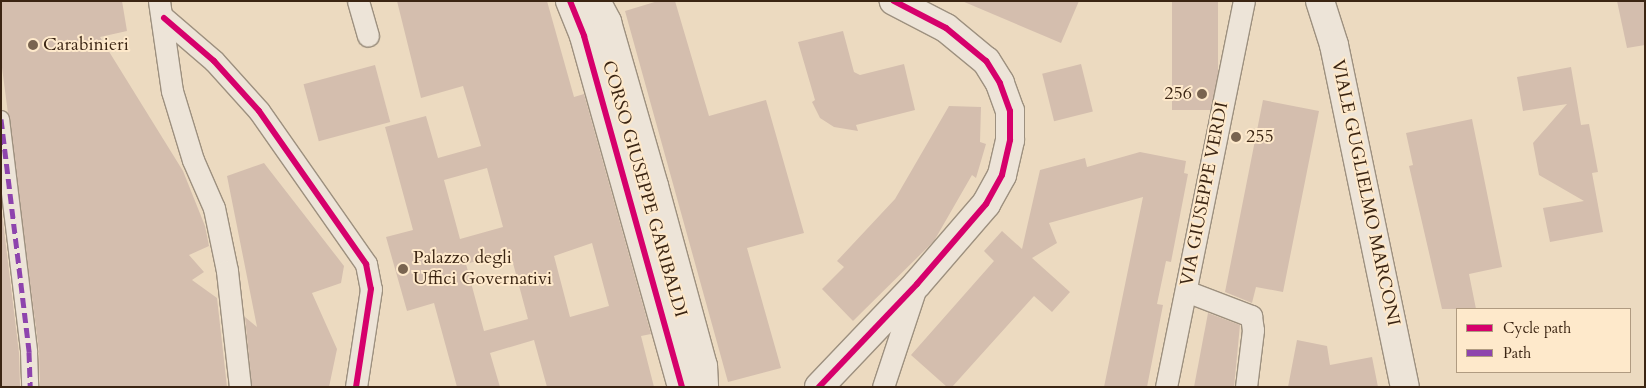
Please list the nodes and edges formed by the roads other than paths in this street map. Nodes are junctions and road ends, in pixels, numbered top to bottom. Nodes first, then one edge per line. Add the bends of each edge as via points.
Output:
1 (358, 1) edge
2 (570, 1) edge
3 (596, 1) edge
4 (894, 1) edge
5 (1244, 1) edge
6 (1320, 1) edge
7 (161, 10) edge
8 (368, 36) dead end
9 (1, 119) edge
10 (4, 173) edge
11 (917, 284) junction
12 (1186, 291) junction
13 (30, 387) edge
14 (240, 387) edge
15 (356, 387) edge
16 (682, 387) edge
17 (704, 387) edge
18 (819, 387) edge
19 (883, 387) edge
20 (1166, 387) edge
21 (1246, 387) edge
22 (1405, 387) edge

1 - 8 street
2 - 16 street, CORSO GIUSEPPE GARIBALDI via 587,45
3 - 17 street, CORSO GIUSEPPE GARIBALDI via 607,22 654,186 704,366
4 - 11 street via 946,28 967,44 1000,83 1010,111 1010,140 1002,175 986,204
5 - 12 street, VIA GIUSEPPE VERDI
6 - 22 street, VIALE GUGLIELMO MARCONI via 1334,44
7 - 14 street via 172,91 216,217 227,270
7 - 15 street via 214,61 259,111 366,264 371,289
9 - 10 street
10 - 13 street
11 - 18 street
11 - 19 street
12 - 20 street, VIA GIUSEPPE VERDI
12 - 21 street via 1251,316

